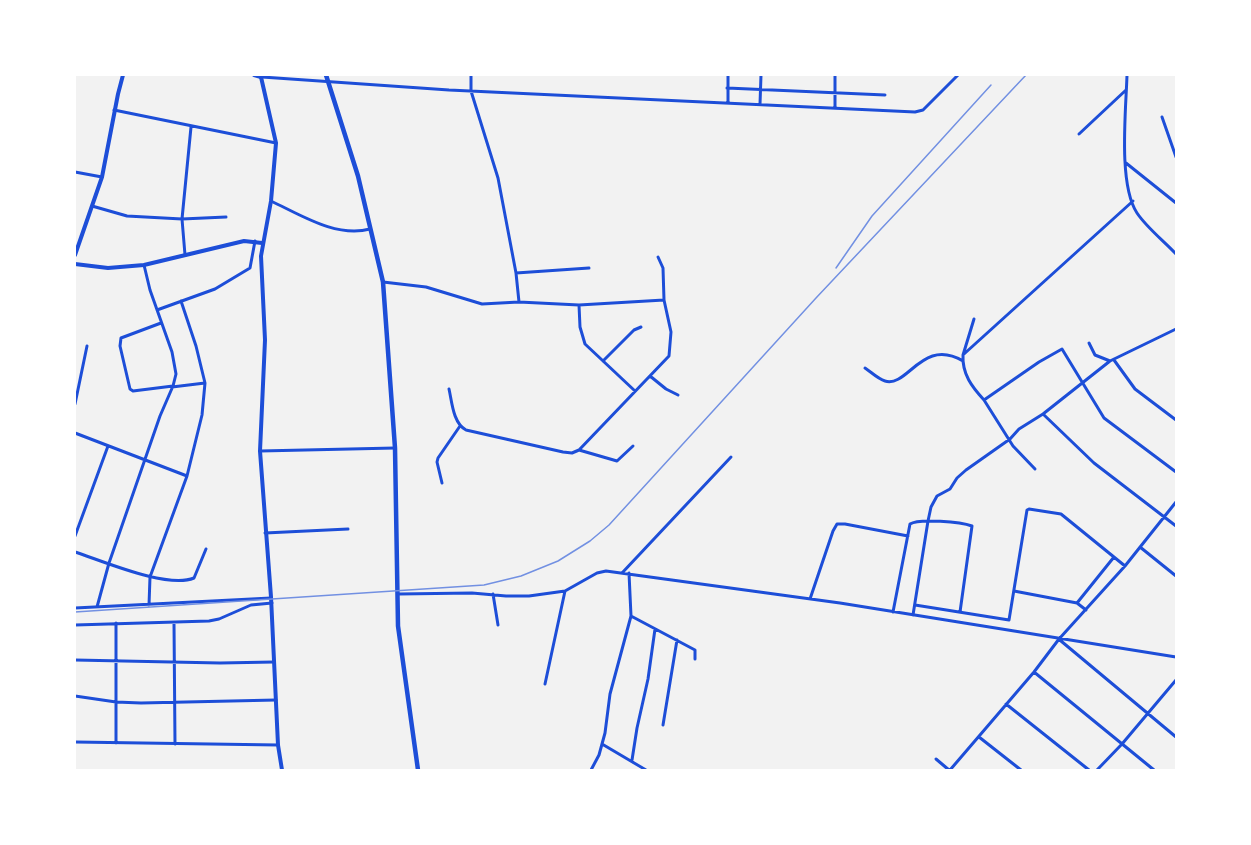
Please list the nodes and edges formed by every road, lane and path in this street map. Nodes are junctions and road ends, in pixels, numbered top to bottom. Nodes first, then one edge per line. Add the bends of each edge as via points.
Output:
1 (123, 75) edge
2 (254, 75) edge
3 (326, 75) edge
4 (471, 75) edge
5 (728, 75) edge
6 (761, 75) edge
7 (835, 75) edge
8 (958, 75) edge
9 (1127, 75) edge
10 (262, 76) edge
11 (328, 81) junction
12 (727, 88) junction
13 (761, 88) junction
14 (1126, 90) junction
15 (471, 91) junction
16 (835, 94) junction
17 (885, 95) dead end
18 (728, 102) junction
19 (760, 104) junction
20 (835, 108) junction
21 (114, 110) junction
22 (1161, 117) dead end
23 (191, 127) junction
24 (1079, 134) dead end
25 (276, 143) junction
26 (1175, 154) edge
27 (1124, 162) junction
28 (75, 172) edge
29 (102, 177) junction
30 (272, 201) junction
31 (1133, 201) junction
32 (1176, 203) edge
33 (92, 206) junction
34 (226, 217) dead end
35 (182, 219) junction
36 (372, 228) junction
37 (255, 241) junction
38 (262, 243) junction
39 (1176, 254) edge
40 (75, 255) edge
41 (186, 255) junction
42 (658, 257) dead end
43 (75, 264) edge
44 (144, 264) junction
45 (589, 268) dead end
46 (516, 273) junction
47 (384, 282) junction
48 (664, 300) junction
49 (181, 301) junction
50 (519, 302) junction
51 (579, 304) junction
52 (156, 310) junction
53 (974, 319) dead end
54 (161, 323) junction
55 (641, 327) dead end
56 (1176, 329) edge
57 (1089, 343) dead end
58 (87, 346) dead end
59 (963, 355) junction
60 (1112, 360) junction
61 (603, 361) junction
62 (963, 361) junction
63 (865, 368) dead end
64 (650, 376) junction
65 (205, 383) junction
66 (1084, 383) junction
67 (173, 387) junction
68 (449, 389) dead end
69 (635, 392) junction
70 (678, 395) dead end
71 (984, 400) junction
72 (75, 404) edge
73 (1043, 414) junction
74 (1176, 420) edge
75 (460, 426) junction
76 (75, 433) edge
77 (1010, 439) junction
78 (108, 446) junction
79 (633, 446) dead end
80 (395, 448) junction
81 (579, 450) junction
82 (260, 451) junction
83 (731, 457) dead end
84 (145, 459) junction
85 (1035, 469) dead end
86 (1176, 472) edge
87 (187, 476) junction
88 (442, 483) dead end
89 (1176, 502) edge
90 (1164, 517) junction
91 (928, 521) junction
92 (1176, 526) edge
93 (348, 529) dead end
94 (265, 532) junction
95 (75, 536) edge
96 (908, 536) junction
97 (1140, 547) junction
98 (206, 549) dead end
99 (75, 552) edge
100 (1114, 556) junction
101 (110, 564) junction
102 (1125, 566) junction
103 (622, 573) junction
104 (629, 573) junction
105 (1176, 576) edge
106 (150, 577) junction
107 (565, 591) junction
108 (1014, 591) junction
109 (399, 594) junction
110 (493, 594) junction
111 (272, 597) junction
112 (810, 599) junction
113 (272, 603) junction
114 (1077, 603) junction
115 (149, 605) junction
116 (915, 605) junction
117 (97, 607) junction
118 (75, 608) edge
119 (1086, 609) junction
120 (893, 612) junction
121 (960, 612) junction
122 (913, 615) junction
123 (631, 616) junction
124 (1009, 620) junction
125 (174, 622) junction
126 (116, 623) junction
127 (75, 625) edge
128 (498, 625) dead end
129 (656, 629) junction
130 (1007, 631) junction
131 (1059, 639) junction
132 (677, 640) junction
133 (1176, 657) edge
134 (695, 659) dead end
135 (75, 660) edge
136 (116, 660) junction
137 (176, 662) junction
138 (274, 662) junction
139 (1034, 672) junction
140 (1176, 680) edge
141 (545, 684) dead end
142 (75, 696) edge
143 (276, 700) junction
144 (116, 702) junction
145 (175, 703) junction
146 (1006, 704) junction
147 (1149, 713) junction
148 (663, 725) dead end
149 (979, 737) junction
150 (1176, 737) edge
151 (75, 742) edge
152 (116, 743) junction
153 (175, 744) junction
154 (602, 744) junction
155 (1122, 744) junction
156 (278, 745) junction
157 (936, 759) dead end
158 (632, 760) junction
159 (282, 770) edge
160 (418, 770) edge
161 (591, 770) edge
162 (646, 770) edge
163 (950, 770) edge
164 (1021, 770) edge
165 (1089, 770) edge
166 (1097, 770) edge
167 (1154, 770) edge

1 - 21 street
2 - 10 street
3 - 11 main road
4 - 15 street
5 - 12 street
6 - 13 street
7 - 16 street
8 - 20 street via 919,111
9 - 14 street
10 - 11 street
10 - 25 street
11 - 15 street
11 - 36 main road
12 - 13 street
12 - 18 street
13 - 16 street
13 - 19 street
14 - 24 street
14 - 27 street
15 - 18 street
15 - 46 street via 498,178
16 - 17 street
16 - 20 street
18 - 19 street
19 - 20 street
21 - 23 street
21 - 29 street
22 - 26 street
23 - 25 street
23 - 35 street
25 - 30 street
27 - 31 street
27 - 32 street
28 - 29 street
29 - 33 street
30 - 36 street via 330,226 350,231
30 - 38 street
31 - 39 street via 1137,212
31 - 59 street
33 - 35 street via 127,216
33 - 40 street
34 - 35 street
35 - 41 street
36 - 47 main road
37 - 38 street
37 - 41 street
37 - 49 street via 250,268 215,289
38 - 82 street via 265,340
41 - 44 street
42 - 48 street via 663,268
43 - 44 street via 108,268
44 - 52 street
45 - 46 street
46 - 50 street
47 - 50 street via 426,287 482,303
47 - 80 main road
48 - 51 street
48 - 64 street via 671,332 669,356
49 - 52 street
49 - 65 street
50 - 51 street
51 - 61 street via 581,337
52 - 54 street
53 - 59 street
54 - 67 street via 172,352 176,374
54 - 67 street via 121,338 120,346 130,389
55 - 61 street
56 - 60 street
57 - 60 street via 1095,355
58 - 72 street
59 - 62 street
60 - 66 street
60 - 74 street via 1134,389
61 - 69 street
62 - 63 street via 942,354 928,356 889,382
62 - 71 street via 972,387
64 - 69 street
64 - 70 street
65 - 67 street
65 - 87 street via 202,415
66 - 71 street via 1059,349
66 - 73 street
66 - 86 street via 1104,417
67 - 84 street
68 - 75 street
69 - 81 street
71 - 77 street
73 - 77 street
73 - 90 street via 1094,463
75 - 81 street via 563,452
75 - 88 street via 438,458
76 - 78 street
77 - 85 street
77 - 91 street via 936,496
78 - 84 street
78 - 95 street
79 - 81 street via 616,461
80 - 82 street
80 - 109 main road
82 - 94 street
83 - 103 street
84 - 87 street
84 - 101 street
87 - 106 street
89 - 90 street
90 - 92 street
90 - 97 street
91 - 96 street via 912,522
91 - 116 street
91 - 121 street via 972,526
93 - 94 street
94 - 111 street
96 - 112 street via 837,524
96 - 120 street
97 - 102 street
97 - 105 street
98 - 106 street via 192,580
99 - 101 street
100 - 102 street
100 - 108 street via 1061,514 1028,509
100 - 114 street
101 - 106 street
101 - 117 street
102 - 119 street
103 - 104 street
103 - 107 street via 597,573
104 - 112 street
104 - 123 street
106 - 115 street
107 - 110 street via 518,597
107 - 141 street
108 - 114 street
108 - 124 street
109 - 110 street
109 - 160 main road via 398,626
110 - 128 street
111 - 113 street
111 - 115 street
112 - 120 street
113 - 125 street via 251,604 209,621
113 - 138 street
114 - 119 street
115 - 117 street
116 - 121 street
116 - 122 street
117 - 118 street
119 - 131 street
120 - 122 street
121 - 124 street
122 - 130 street
123 - 129 street
123 - 154 street via 610,694
124 - 130 street
125 - 126 street
125 - 137 street
126 - 127 street
126 - 136 street
129 - 132 street
129 - 158 street
130 - 131 street
131 - 133 street
131 - 139 street
131 - 147 street
132 - 134 street via 695,650
132 - 148 street
135 - 136 street
136 - 137 street
136 - 144 street
137 - 138 street
137 - 145 street
138 - 143 street
139 - 146 street
139 - 155 street
140 - 147 street
142 - 144 street
143 - 145 street
143 - 156 street
144 - 145 street
144 - 152 street
145 - 153 street
146 - 149 street
146 - 165 street
147 - 150 street
147 - 155 street
149 - 163 street
149 - 164 street
151 - 152 street
152 - 153 street
153 - 156 street
154 - 158 street
154 - 161 street
155 - 166 street
155 - 167 street
156 - 159 street
157 - 163 street
158 - 162 street

